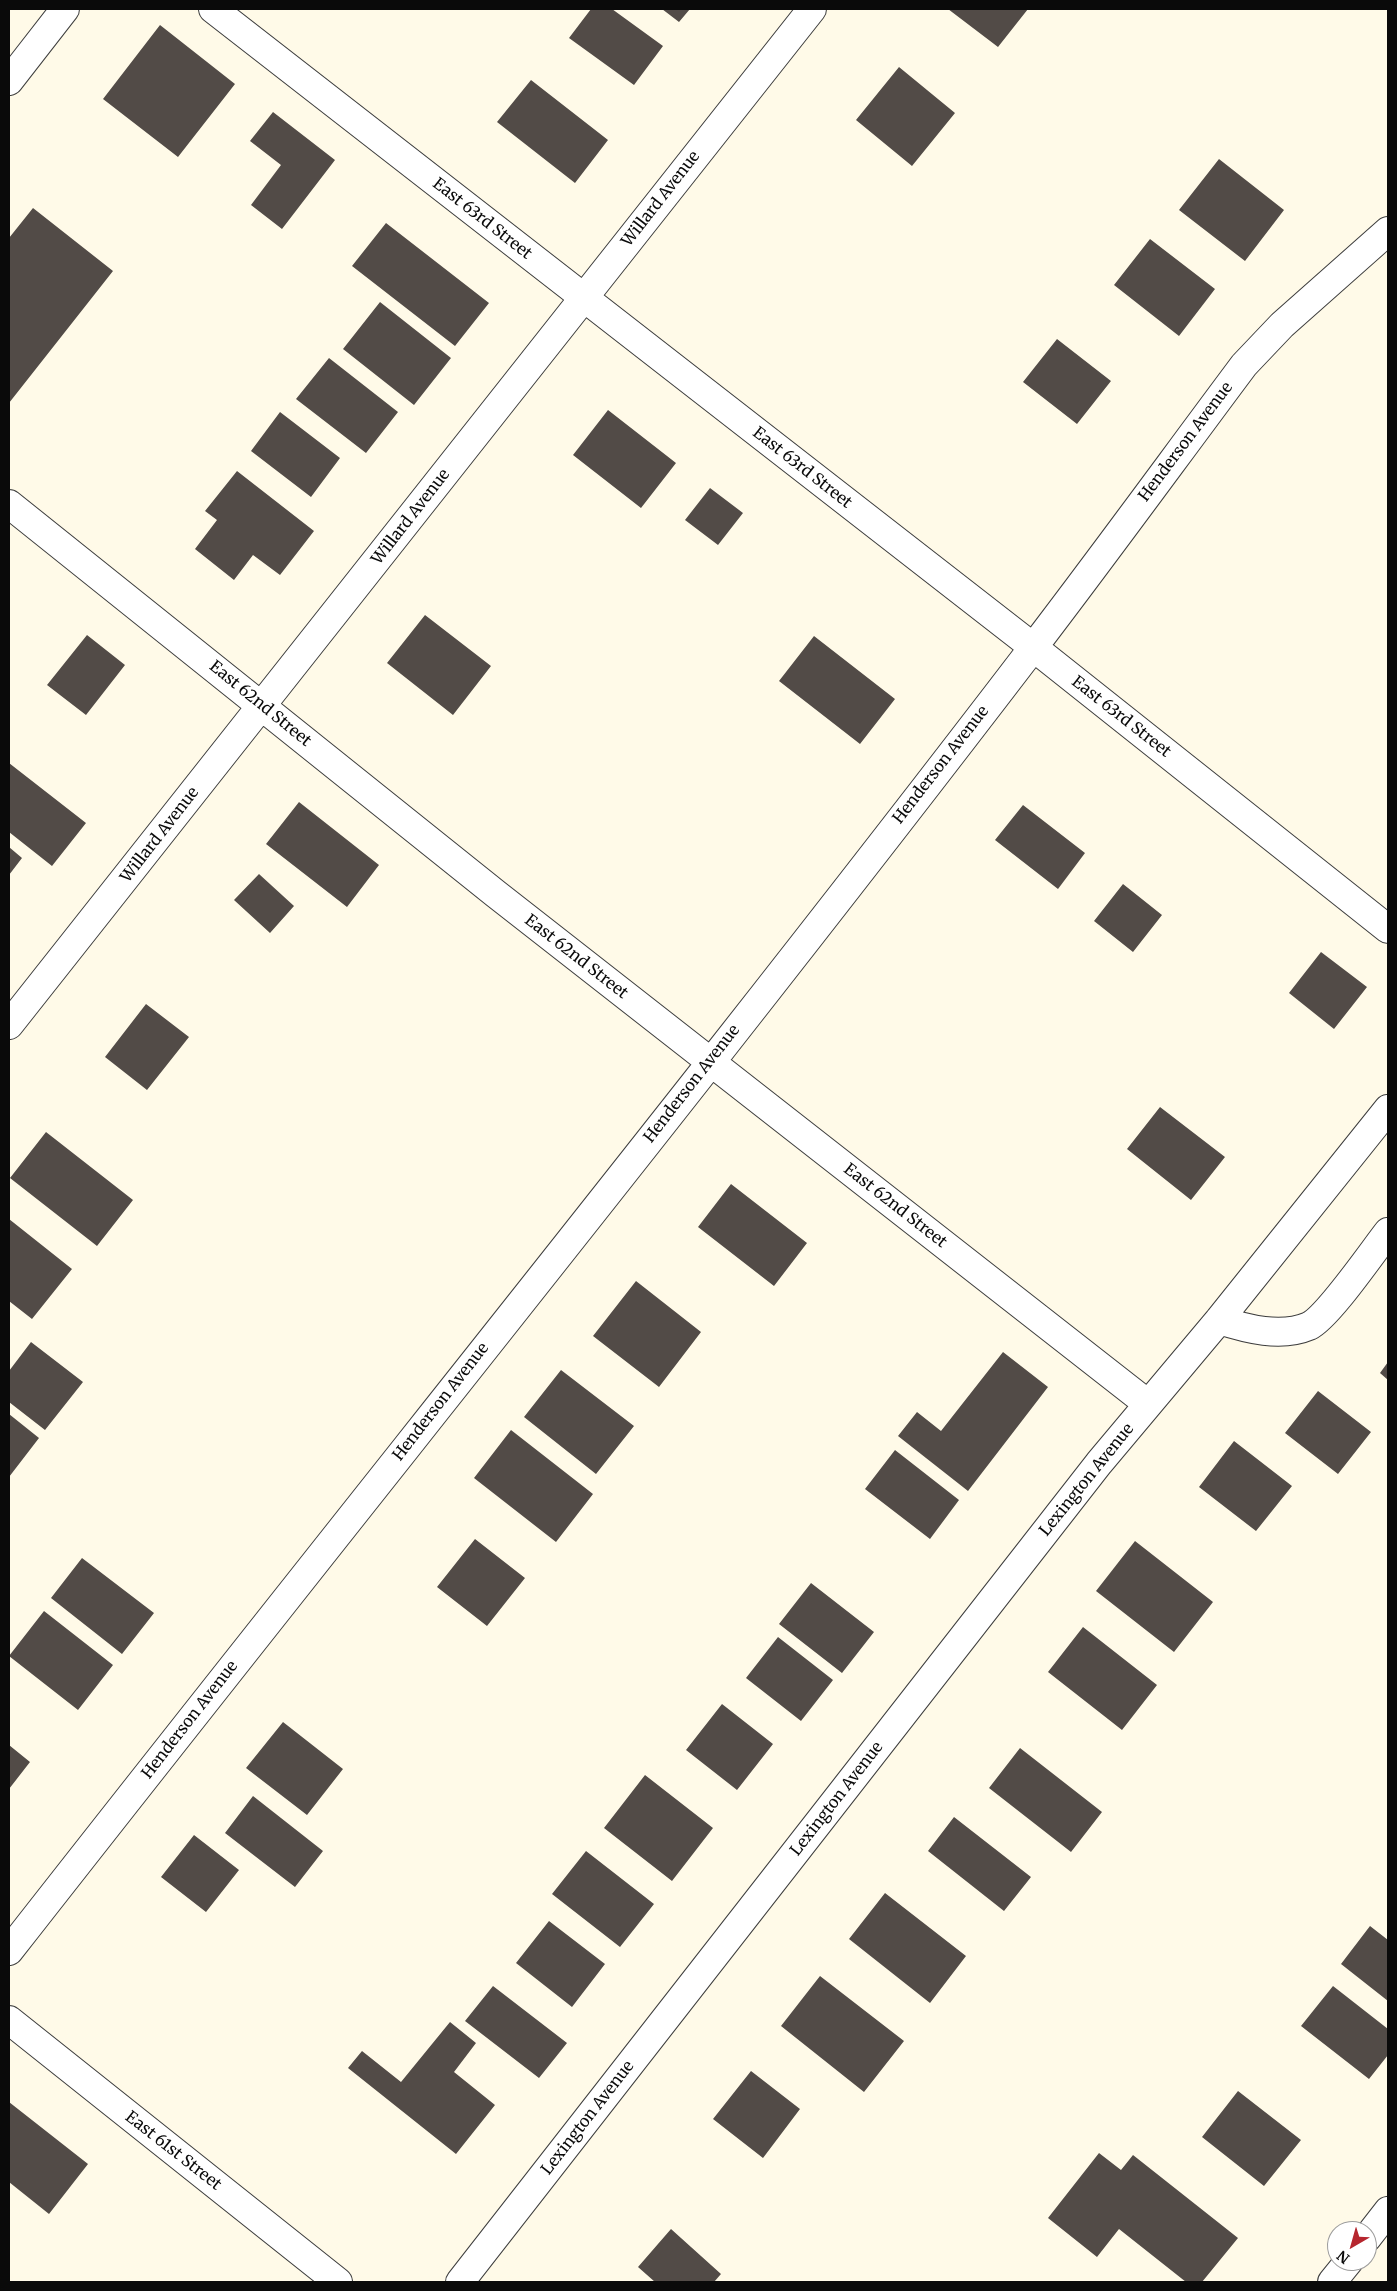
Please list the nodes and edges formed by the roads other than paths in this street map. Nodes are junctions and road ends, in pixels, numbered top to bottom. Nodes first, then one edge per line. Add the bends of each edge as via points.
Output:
1 (65, 9) edge
2 (213, 9) edge
3 (812, 9) edge
4 (9, 81) edge
5 (1388, 231) edge
6 (583, 298) junction
7 (9, 504) edge
8 (1033, 647) junction
9 (263, 705) junction
10 (1388, 929) edge
11 (9, 1025) edge
12 (710, 1062) junction
13 (1388, 1109) edge
14 (1388, 1232) edge
15 (1219, 1320) junction
16 (1148, 1404) junction
17 (9, 1951) edge
18 (9, 2020) edge
19 (1388, 2211) edge
20 (1377, 2225) edge
21 (1341, 2271) edge
22 (338, 2282) edge
23 (460, 2282) edge
24 (1332, 2282) edge

1 - 4 street
2 - 6 street, East 63rd Street
3 - 6 street, Willard Avenue
5 - 8 street, Henderson Avenue via 1282,325 1244,365
6 - 8 street, East 63rd Street
6 - 9 street, Willard Avenue
7 - 9 street, East 62nd Street
8 - 10 street, East 63rd Street
8 - 12 street, Henderson Avenue
9 - 11 street, Willard Avenue
9 - 12 street, East 62nd Street via 488,888
12 - 16 street, East 62nd Street
12 - 17 street, Henderson Avenue
13 - 15 street, Lexington Avenue
14 - 15 street via 1328,1310 1311,1325 1289,1332 1246,1328
15 - 16 street, Lexington Avenue
16 - 23 street, Lexington Avenue
18 - 22 street, East 61st Street
19 - 20 street
21 - 24 street

